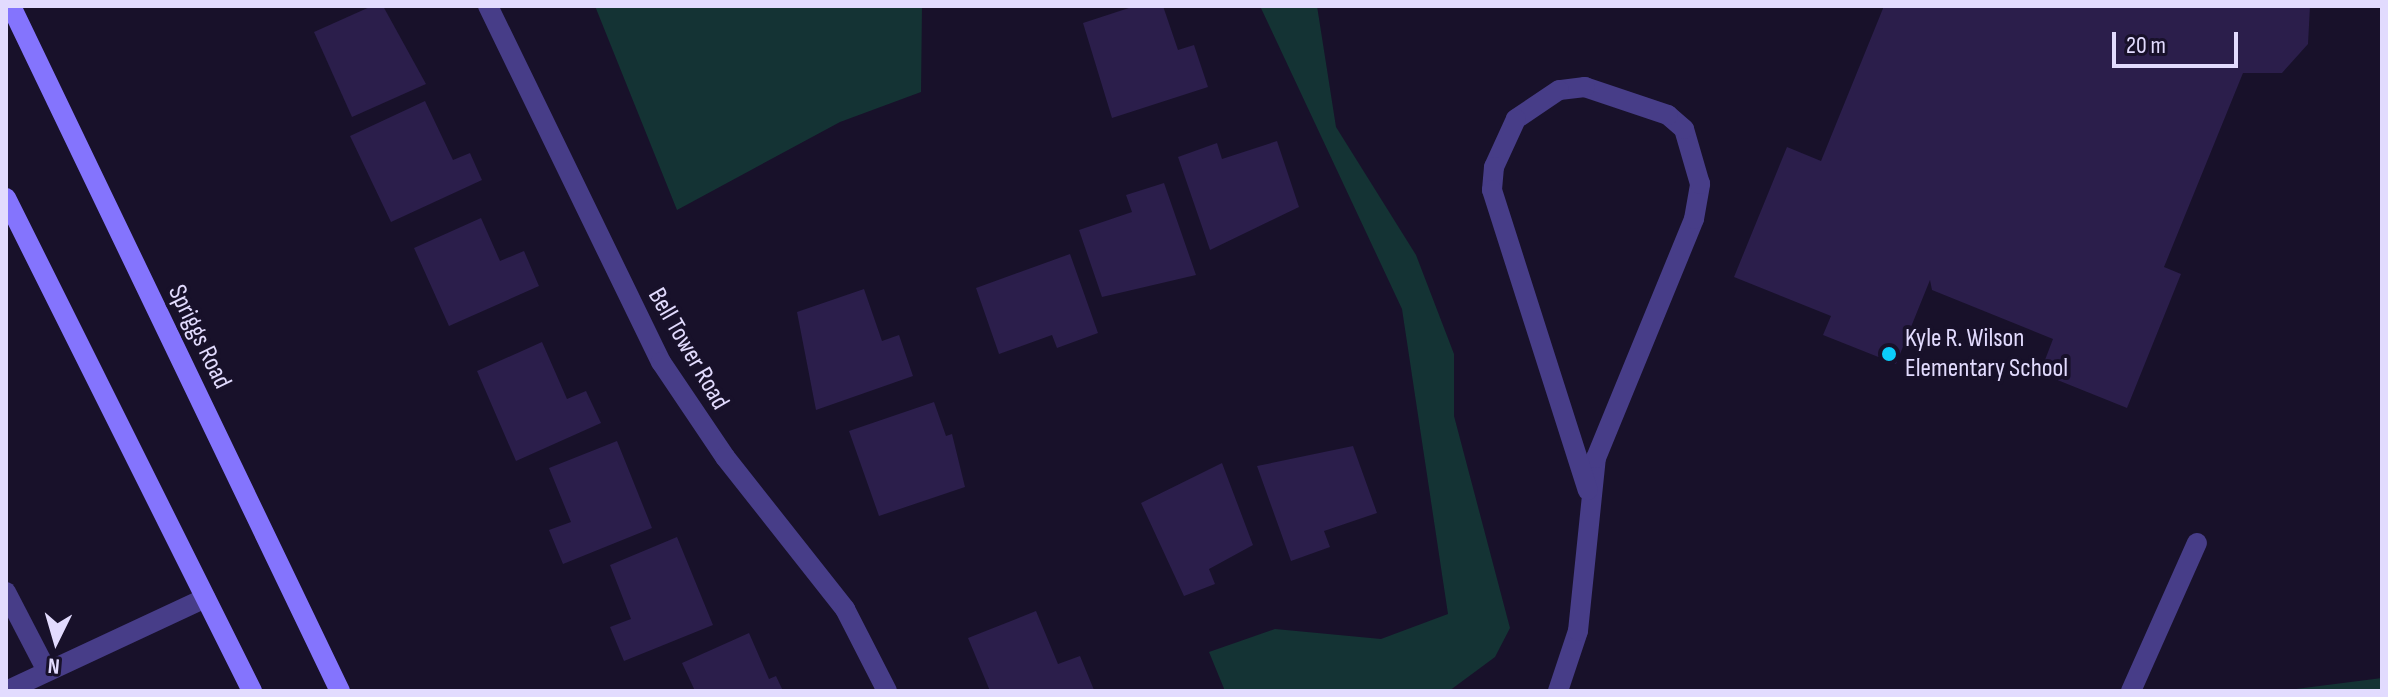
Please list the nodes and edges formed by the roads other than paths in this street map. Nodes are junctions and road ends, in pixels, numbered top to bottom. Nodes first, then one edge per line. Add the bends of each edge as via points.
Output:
1 (11, 6) edge
2 (488, 6) edge
3 (6, 198) edge
4 (1588, 490) junction
5 (2197, 543) dead end
6 (6, 592) edge
7 (205, 598) junction
8 (47, 671) junction
9 (6, 691) edge
10 (252, 691) edge
11 (340, 691) edge
12 (887, 691) edge
13 (1558, 691) edge
14 (2131, 691) edge

1 - 11 main road, Spriggs Road
2 - 12 street, Bell Tower Road via 661,362 725,457 845,609
3 - 7 main road
4 - 4 street via 1694,219 1700,184 1684,129 1668,115 1585,87 1559,90 1516,119 1494,167 1492,190
4 - 13 street via 1578,631
5 - 14 street
6 - 8 street
7 - 8 street
7 - 10 main road
8 - 9 street

